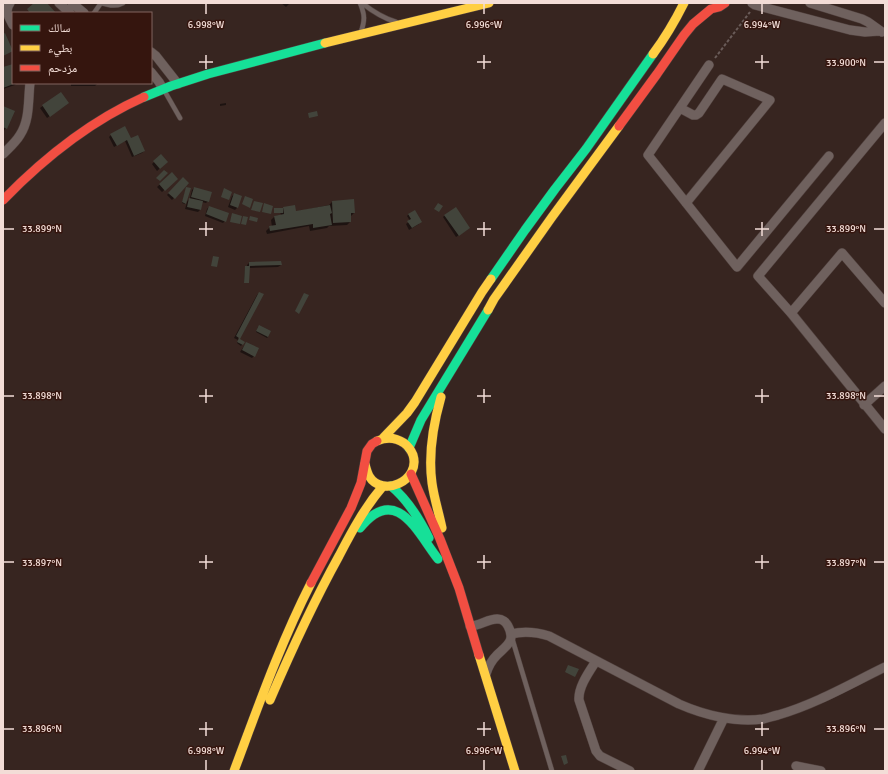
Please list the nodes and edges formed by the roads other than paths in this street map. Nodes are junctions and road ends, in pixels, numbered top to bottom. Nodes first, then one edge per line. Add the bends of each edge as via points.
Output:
1 (10, 3) edge
2 (59, 3) edge
3 (72, 3) edge
4 (101, 3) edge
5 (123, 3) edge
6 (361, 3) edge
7 (490, 3) edge
8 (725, 3) edge
9 (810, 3) edge
10 (754, 4) edge
11 (690, 5) edge
12 (711, 9) junction
13 (69, 12) edge
14 (83, 12) edge
15 (95, 12) edge
16 (12, 23) edge
17 (403, 24) junction
18 (883, 32) edge
19 (360, 35) junction
20 (153, 57) edge
21 (709, 65) road end
22 (152, 73) edge
23 (30, 84) edge
24 (178, 84) junction
25 (163, 89) junction
26 (680, 108) junction
27 (180, 118) dead end
28 (885, 123) edge
29 (3, 154) edge
30 (829, 156) dead end
31 (3, 200) edge
32 (686, 203) junction
33 (885, 303) edge
34 (791, 313) junction
35 (451, 369) junction
36 (885, 386) edge
37 (864, 405) junction
38 (885, 429) edge
39 (383, 438) junction
40 (409, 448) junction
41 (365, 464) junction
42 (410, 474) junction
43 (387, 486) junction
44 (446, 553) junction
45 (337, 559) junction
46 (464, 627) junction
47 (511, 634) junction
48 (596, 661) junction
49 (885, 668) edge
50 (486, 674) junction
51 (266, 711) dead end
52 (724, 718) junction
53 (796, 766) dead end
54 (234, 771) edge
55 (515, 771) edge
56 (552, 771) edge
57 (630, 771) edge
58 (698, 771) edge
59 (821, 771) edge

1 - 16 street via 7,11
2 - 13 street
3 - 14 street
4 - 5 lane via 113,6
4 - 15 lane
6 - 17 lane via 389,20
6 - 19 lane via 364,23
7 - 17 main road
8 - 12 main road
9 - 18 street via 855,16
10 - 18 street via 850,30
11 - 12 main road via 704,10
11 - 39 main road via 680,12 666,36 482,292 415,402
12 - 35 main road via 684,35 552,217 494,299
17 - 19 main road
19 - 24 main road via 222,69
20 - 24 street
21 - 26 street
22 - 25 street
23 - 29 street via 25,124 17,140
24 - 25 main road
25 - 27 lane
25 - 31 main road via 119,109 84,130 46,160
26 - 32 street via 648,155
26 - 32 street via 692,115 699,113 722,79 770,100
28 - 34 street via 758,276
30 - 32 street via 737,267
33 - 34 street via 842,253
34 - 37 street
35 - 40 main road via 420,420
35 - 44 main road via 437,408 430,452 430,474
36 - 37 street
37 - 38 street
39 - 40 main road via 395,438
39 - 41 main road via 369,448
40 - 42 main road via 414,461
41 - 43 main road via 370,478
41 - 54 main road via 356,498 301,602 279,651
42 - 43 main road via 402,483
42 - 44 main road
43 - 45 main road via 363,511
43 - 45 main road via 399,493 416,514 439,562 409,519 403,514 388,510 379,511 366,520
44 - 46 main road via 459,588
45 - 51 main road via 299,632
46 - 47 street via 499,619 506,623
46 - 50 main road
47 - 48 street via 527,632 549,636
47 - 50 street via 510,642 493,660
47 - 56 lane
48 - 52 street via 679,704
48 - 57 street via 580,689 579,700 598,754
49 - 52 street via 791,711 763,719
50 - 55 main road
52 - 58 street
53 - 59 street

